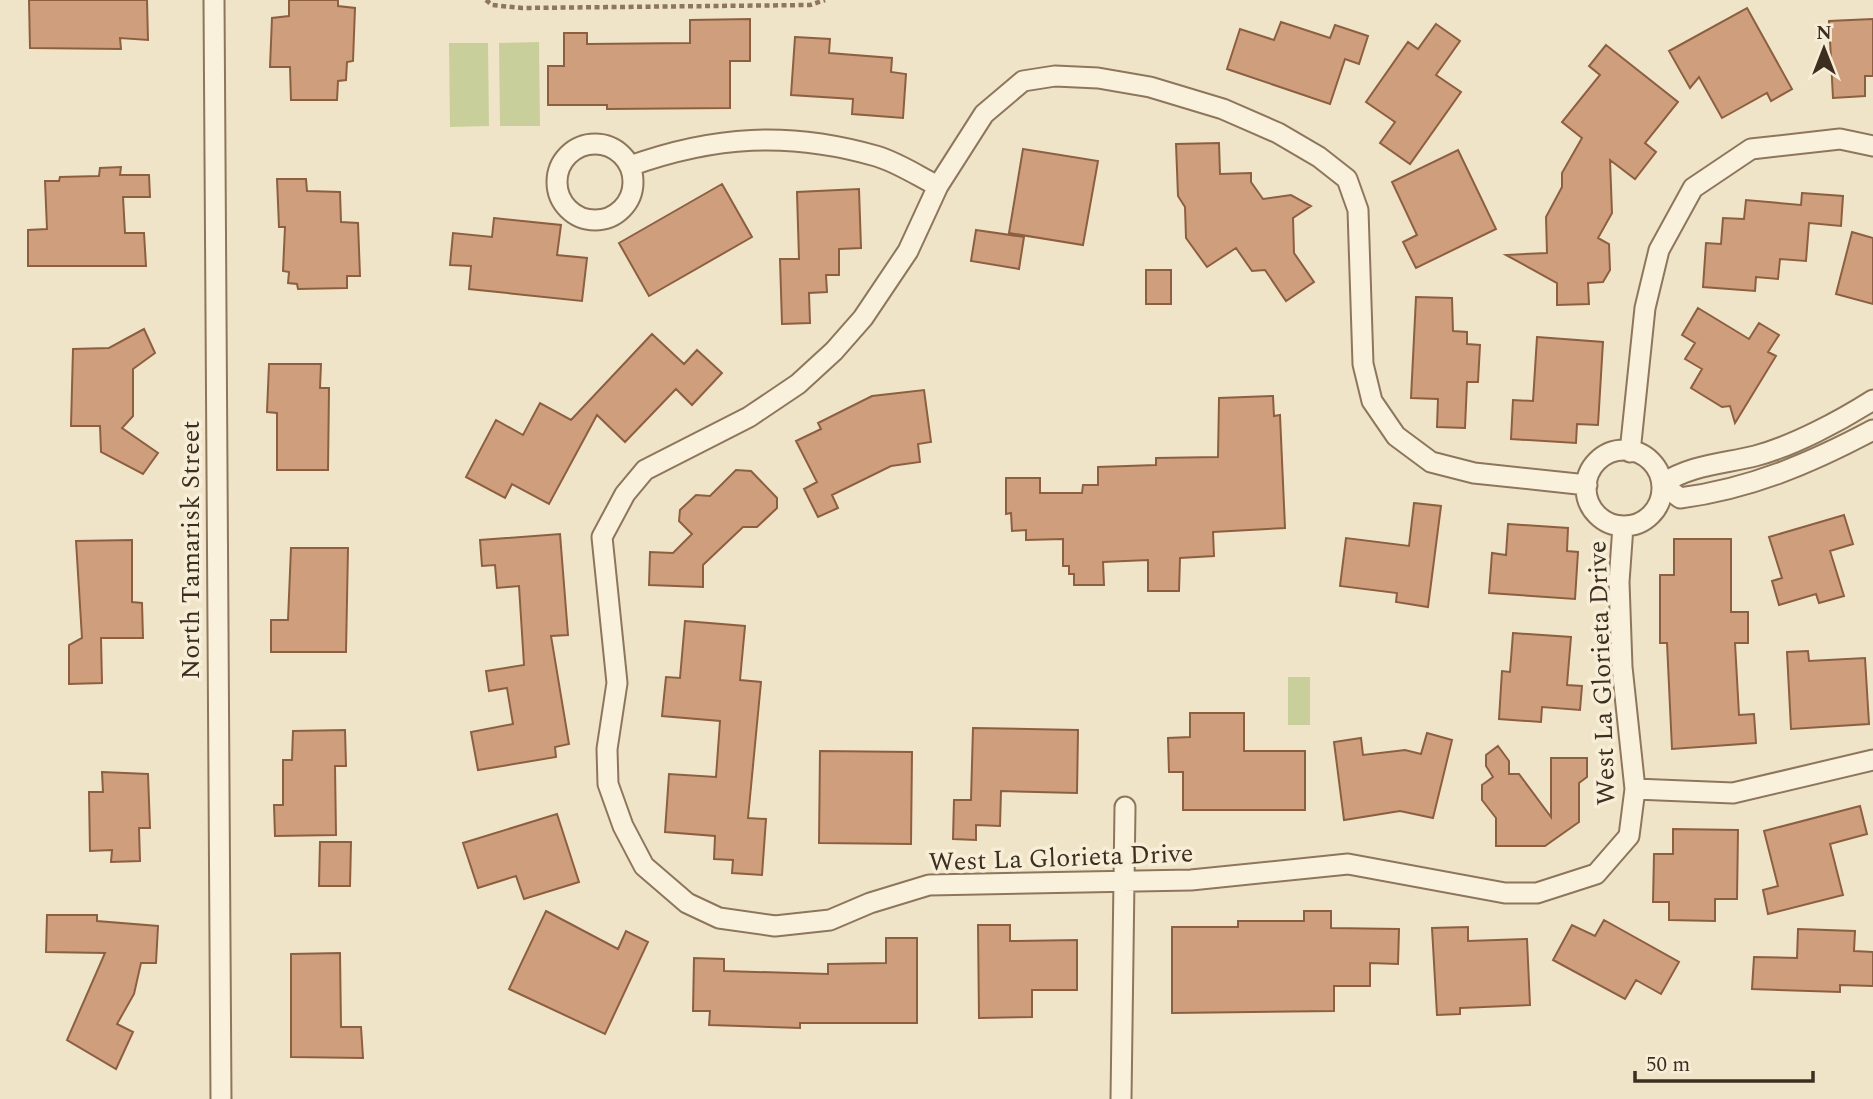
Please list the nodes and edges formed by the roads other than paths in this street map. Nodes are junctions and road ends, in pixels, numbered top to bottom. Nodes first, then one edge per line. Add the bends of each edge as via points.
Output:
1 (214, 0) edge
2 (1873, 146) edge
3 (630, 166) dead end
4 (938, 186) junction
5 (1873, 400) edge
6 (1873, 430) edge
7 (1630, 452) junction
8 (1662, 484) junction
9 (1587, 485) junction
10 (1623, 526) junction
11 (1873, 760) edge
12 (1635, 789) junction
13 (1125, 807) dead end
14 (1123, 879) junction
15 (221, 1099) edge
16 (1121, 1099) edge

1 - 15 street, North Tamarisk Street
2 - 7 street via 1840,139 1751,149 1693,188 1658,250 1645,308
3 - 4 street via 672,151 739,139 797,141 877,156
4 - 9 street, West La Glorieta Drive via 984,114 1023,81 1045,77 1098,78 1150,87 1223,109 1278,133 1347,179 1358,210 1363,364 1372,401 1396,436 1431,462 1474,473
4 - 14 street, West La Glorieta Drive via 908,251 863,318 834,351 749,417 645,470 625,494 602,537 617,683 607,749 608,784 644,866 687,903 719,918 775,926 830,920 870,902 929,885
5 - 8 street via 1758,456 1680,472
6 - 8 street via 1817,460 1763,481 1680,499
7 - 8 street via 1655,466
7 - 9 street via 1610,453 1600,459
8 - 10 street, West La Glorieta Drive via 1660,503 1653,513 1643,522
9 - 10 street, West La Glorieta Drive via 1596,514
10 - 12 street, West La Glorieta Drive via 1619,582 1622,667
11 - 12 street via 1733,793
12 - 14 street, West La Glorieta Drive via 1629,836 1596,874 1537,893 1505,893 1348,864 1191,880
13 - 14 street
14 - 16 street

